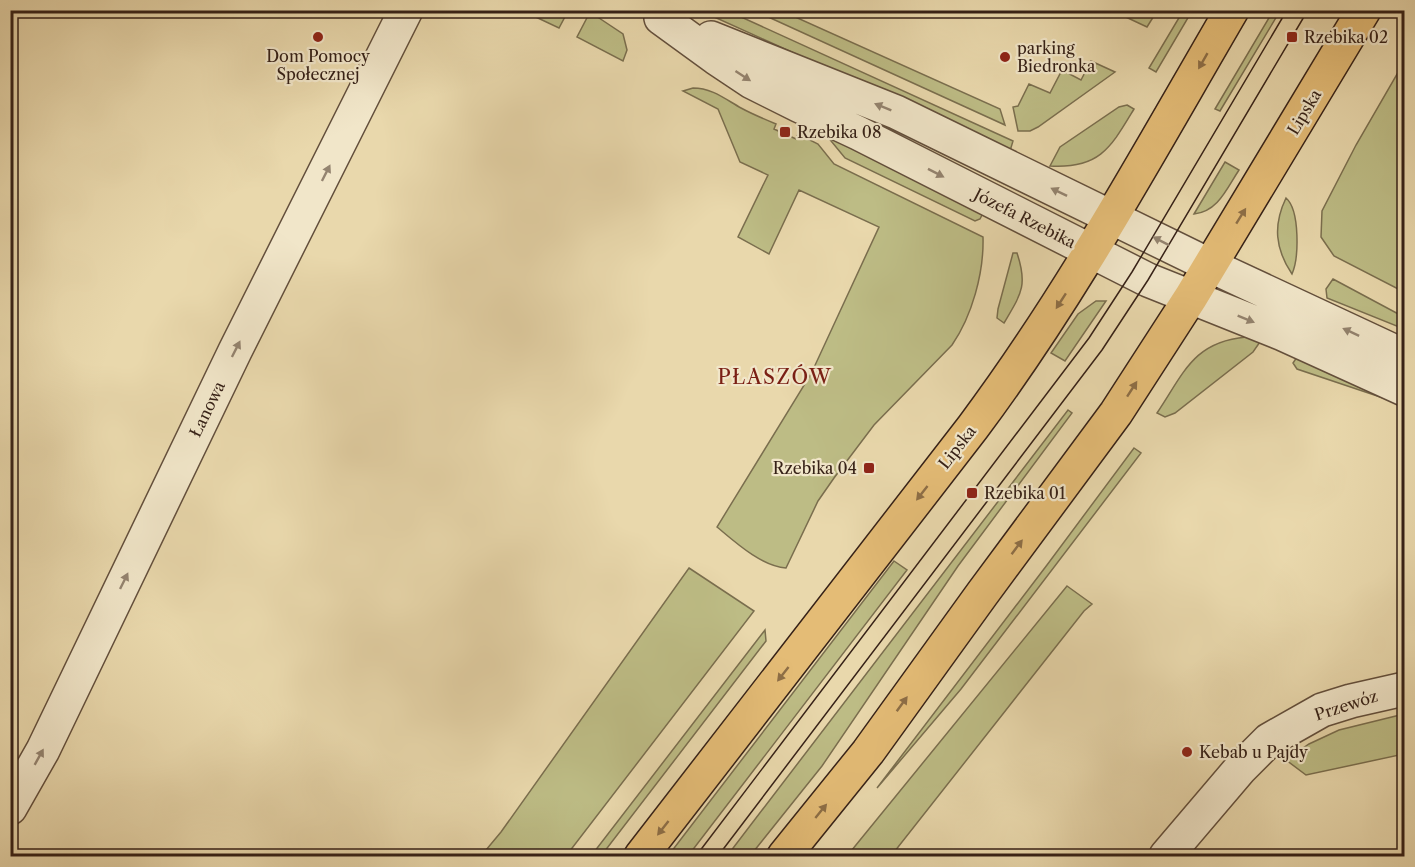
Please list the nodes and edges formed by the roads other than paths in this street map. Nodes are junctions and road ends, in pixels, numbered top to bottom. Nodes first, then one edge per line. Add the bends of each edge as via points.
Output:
1 (406, 10) edge
2 (1232, 10) edge
3 (1364, 10) edge
4 (655, 14) edge
5 (1112, 217) junction
6 (1092, 251) junction
7 (1211, 266) junction
8 (1191, 297) junction
9 (1404, 356) edge
10 (1404, 389) edge
11 (1404, 689) edge
12 (10, 808) edge
13 (641, 856) edge
14 (784, 856) edge
15 (1166, 856) edge

12 -> 1 street, Łanowa via 47,741 235,351
2 -> 5 main road, Lipska
7 -> 3 main road, Lipska
5 -> 4 street, Józefa Rzebika via 896,112
4 -> 6 street, Józefa Rzebika via 752,82
5 - 6 main road, Lipska
7 -> 5 street, Józefa Rzebika
6 - 8 street, Józefa Rzebika
6 -> 13 main road, Lipska via 990,404
7 - 8 main road, Lipska
9 -> 7 street, Józefa Rzebika
8 -> 10 street, Józefa Rzebika
14 -> 8 main road, Lipska via 868,752 1116,413
11 - 15 street, Przewóz via 1322,710 1269,740

